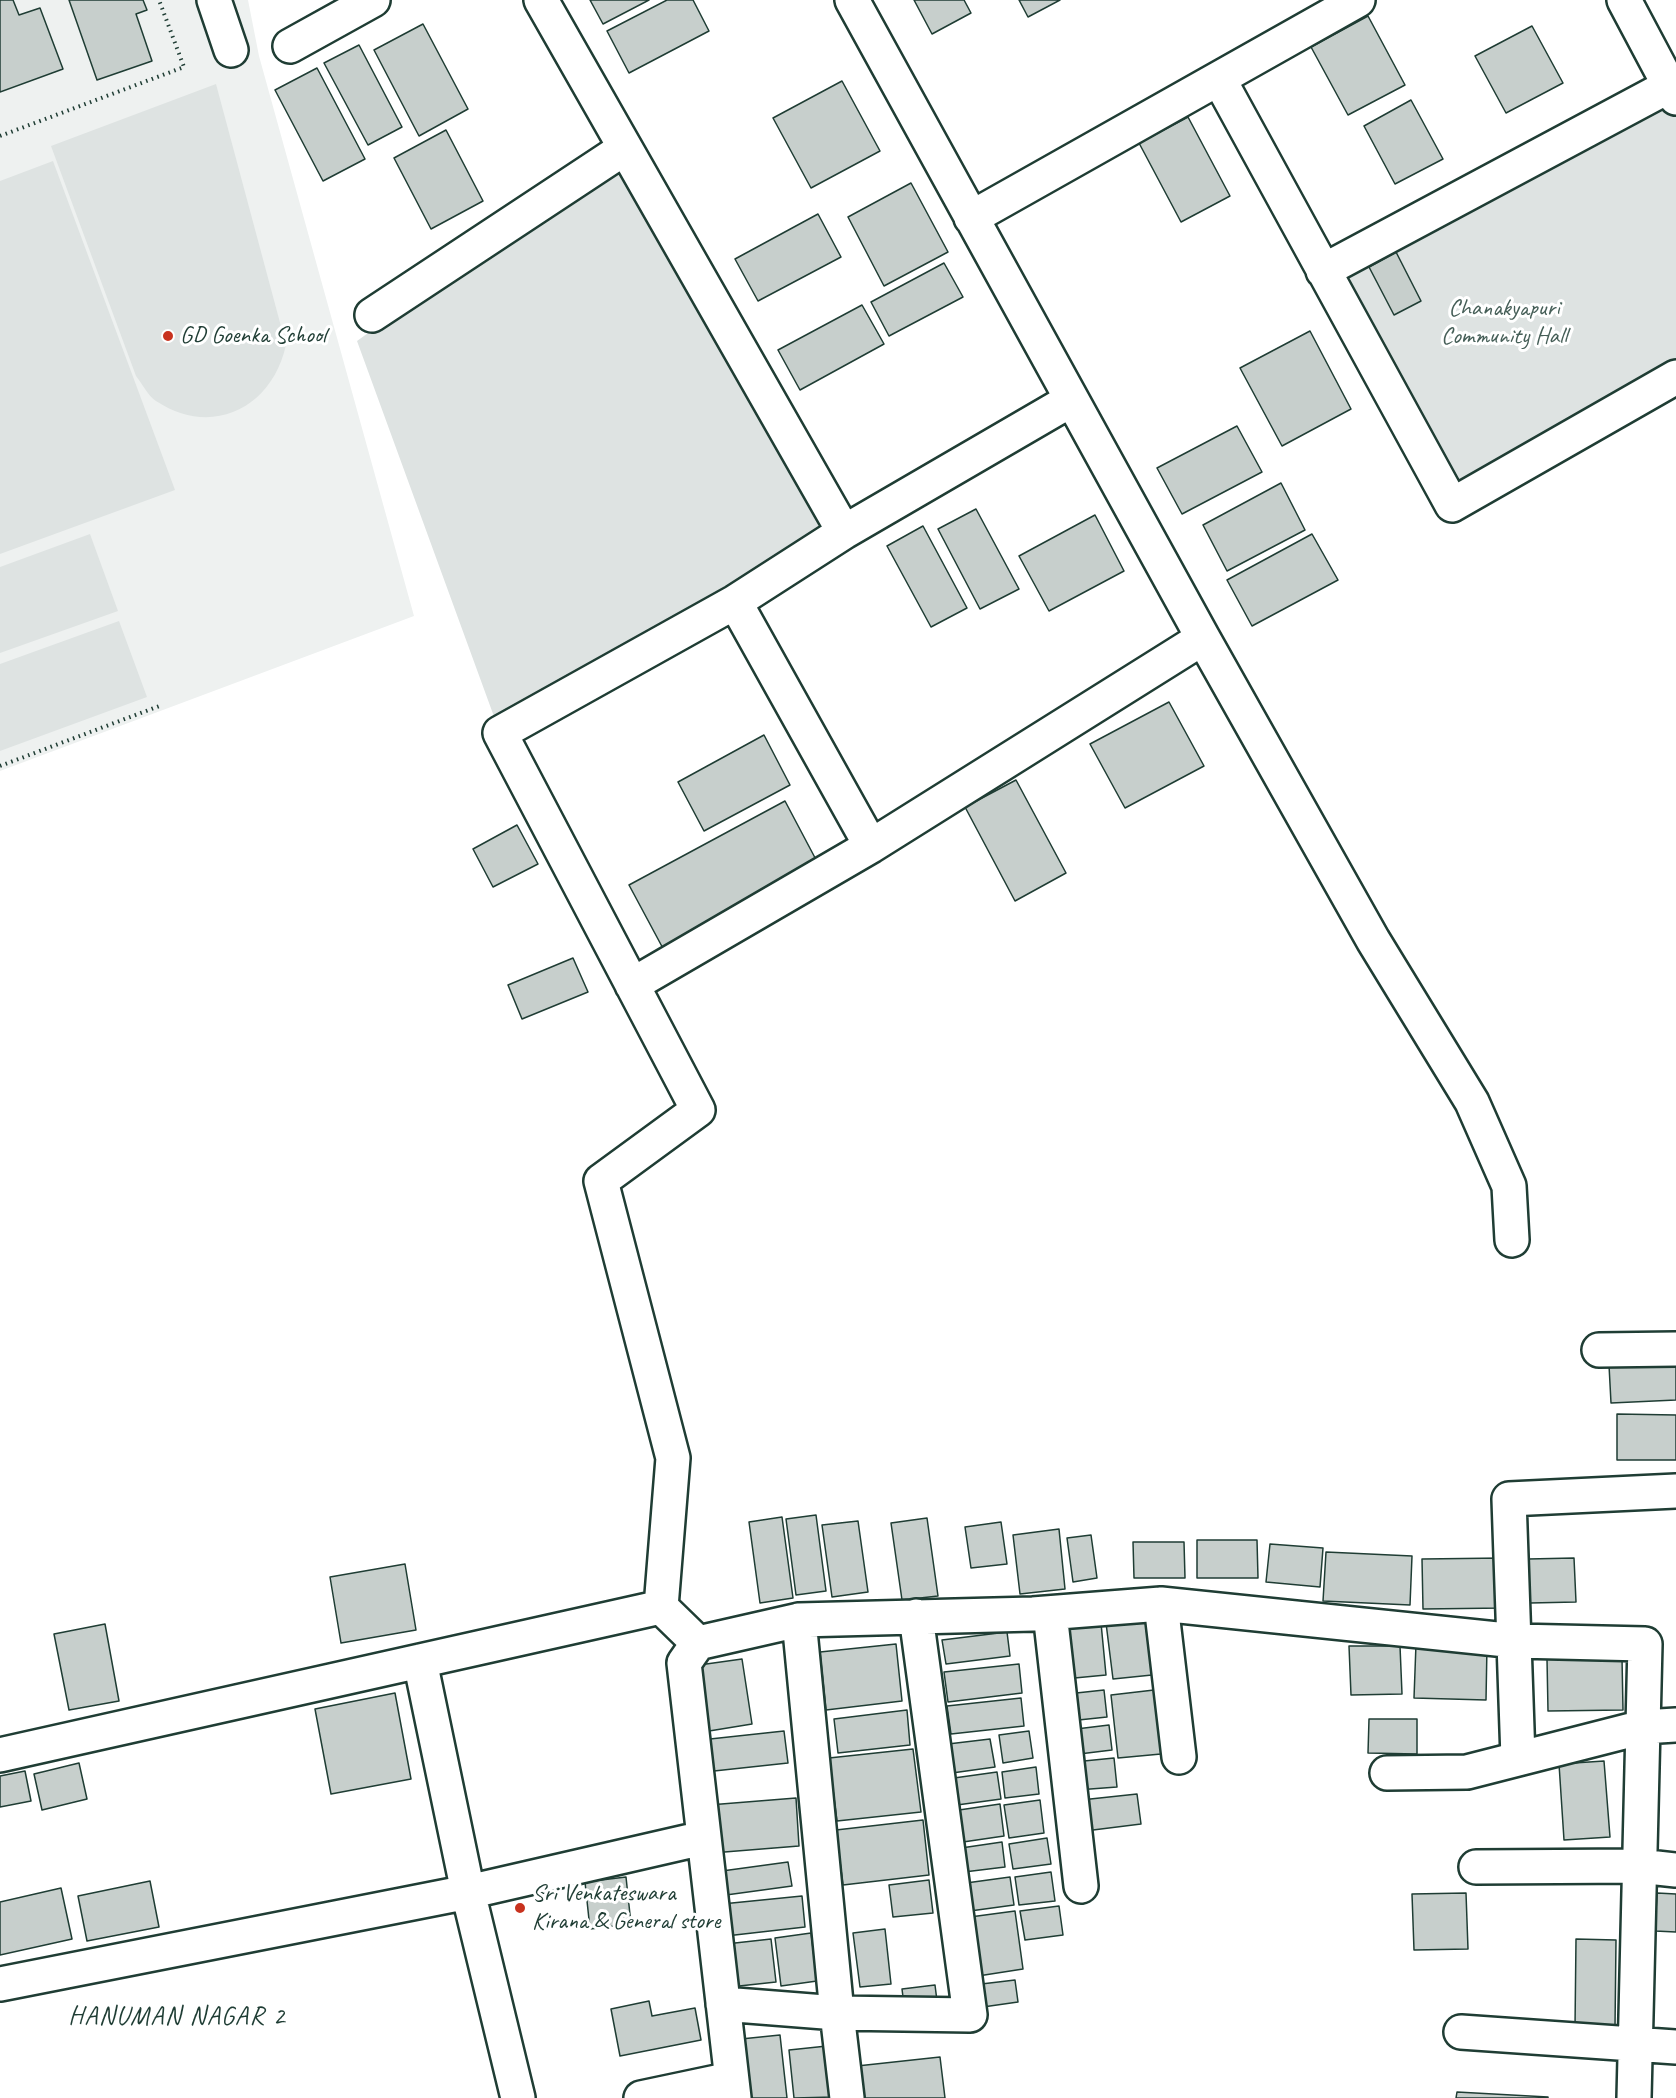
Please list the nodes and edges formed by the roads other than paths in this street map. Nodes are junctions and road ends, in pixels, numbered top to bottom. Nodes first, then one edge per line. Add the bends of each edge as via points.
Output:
1 (214, 0) edge
2 (373, 0) edge
3 (541, 0) edge
4 (852, 0) edge
5 (1358, 0) edge
6 (1624, 0) edge
7 (290, 46) dead end
8 (231, 50) dead end
9 (1219, 79) junction
10 (1673, 92) edge
11 (625, 148) junction
12 (971, 218) junction
13 (1323, 271) junction
14 (372, 315) dead end
15 (1676, 376) edge
16 (1071, 400) junction
17 (844, 532) junction
18 (735, 602) junction
19 (1203, 638) junction
20 (871, 846) junction
21 (632, 985) junction
22 (1512, 1240) dead end
23 (1676, 1349) edge
24 (1599, 1350) dead end
25 (1676, 1491) edge
26 (1161, 1604) junction
27 (661, 1607) junction
28 (1050, 1613) junction
29 (916, 1616) junction
30 (799, 1620) junction
31 (1516, 1641) junction
32 (698, 1643) junction
33 (420, 1661) junction
34 (1676, 1725) edge
35 (1643, 1727) junction
36 (0, 1755) edge
37 (1179, 1757) dead end
38 (1518, 1758) junction
39 (1387, 1773) dead end
40 (703, 1838) junction
41 (1639, 1866) junction
42 (1476, 1867) dead end
43 (1676, 1870) edge
44 (1081, 1886) dead end
45 (468, 1892) junction
46 (0, 1984) edge
47 (723, 2004) junction
48 (837, 2013) junction
49 (1461, 2032) dead end
50 (1635, 2043) junction
51 (1676, 2047) edge
52 (732, 2088) edge
53 (519, 2098) edge
54 (641, 2098) edge
55 (847, 2098) edge
56 (1634, 2098) edge

1 - 8 street
2 - 7 street
3 - 11 street
4 - 12 street
5 - 9 street
6 - 10 street
9 - 12 street
9 - 13 street
10 - 13 street
11 - 14 street
11 - 17 street
12 - 16 street
13 - 15 street via 1452,505
16 - 17 street
16 - 19 street
17 - 18 street
18 - 20 street
18 - 21 street via 500,733
19 - 20 street
19 - 22 street via 1373,940 1472,1102 1509,1186
20 - 21 street
21 - 27 street via 698,1110 601,1181 673,1458
23 - 24 street
25 - 31 street via 1509,1499
26 - 28 street
26 - 31 street
26 - 37 street
27 - 32 street
27 - 33 street
28 - 29 street
28 - 44 street
29 - 30 street
29 - 48 street via 970,2015
30 - 32 street
30 - 48 street
31 - 35 street via 1645,1644
31 - 38 street
32 - 40 street via 684,1663
33 - 36 street
33 - 45 street
34 - 35 street
35 - 38 street
35 - 41 street
38 - 39 street via 1467,1772
40 - 45 street
40 - 47 street
41 - 42 street
41 - 43 street
41 - 50 street
45 - 46 street
45 - 53 street
47 - 48 street
47 - 52 street
48 - 55 street
49 - 50 street
50 - 51 street
50 - 56 street
52 - 54 street

